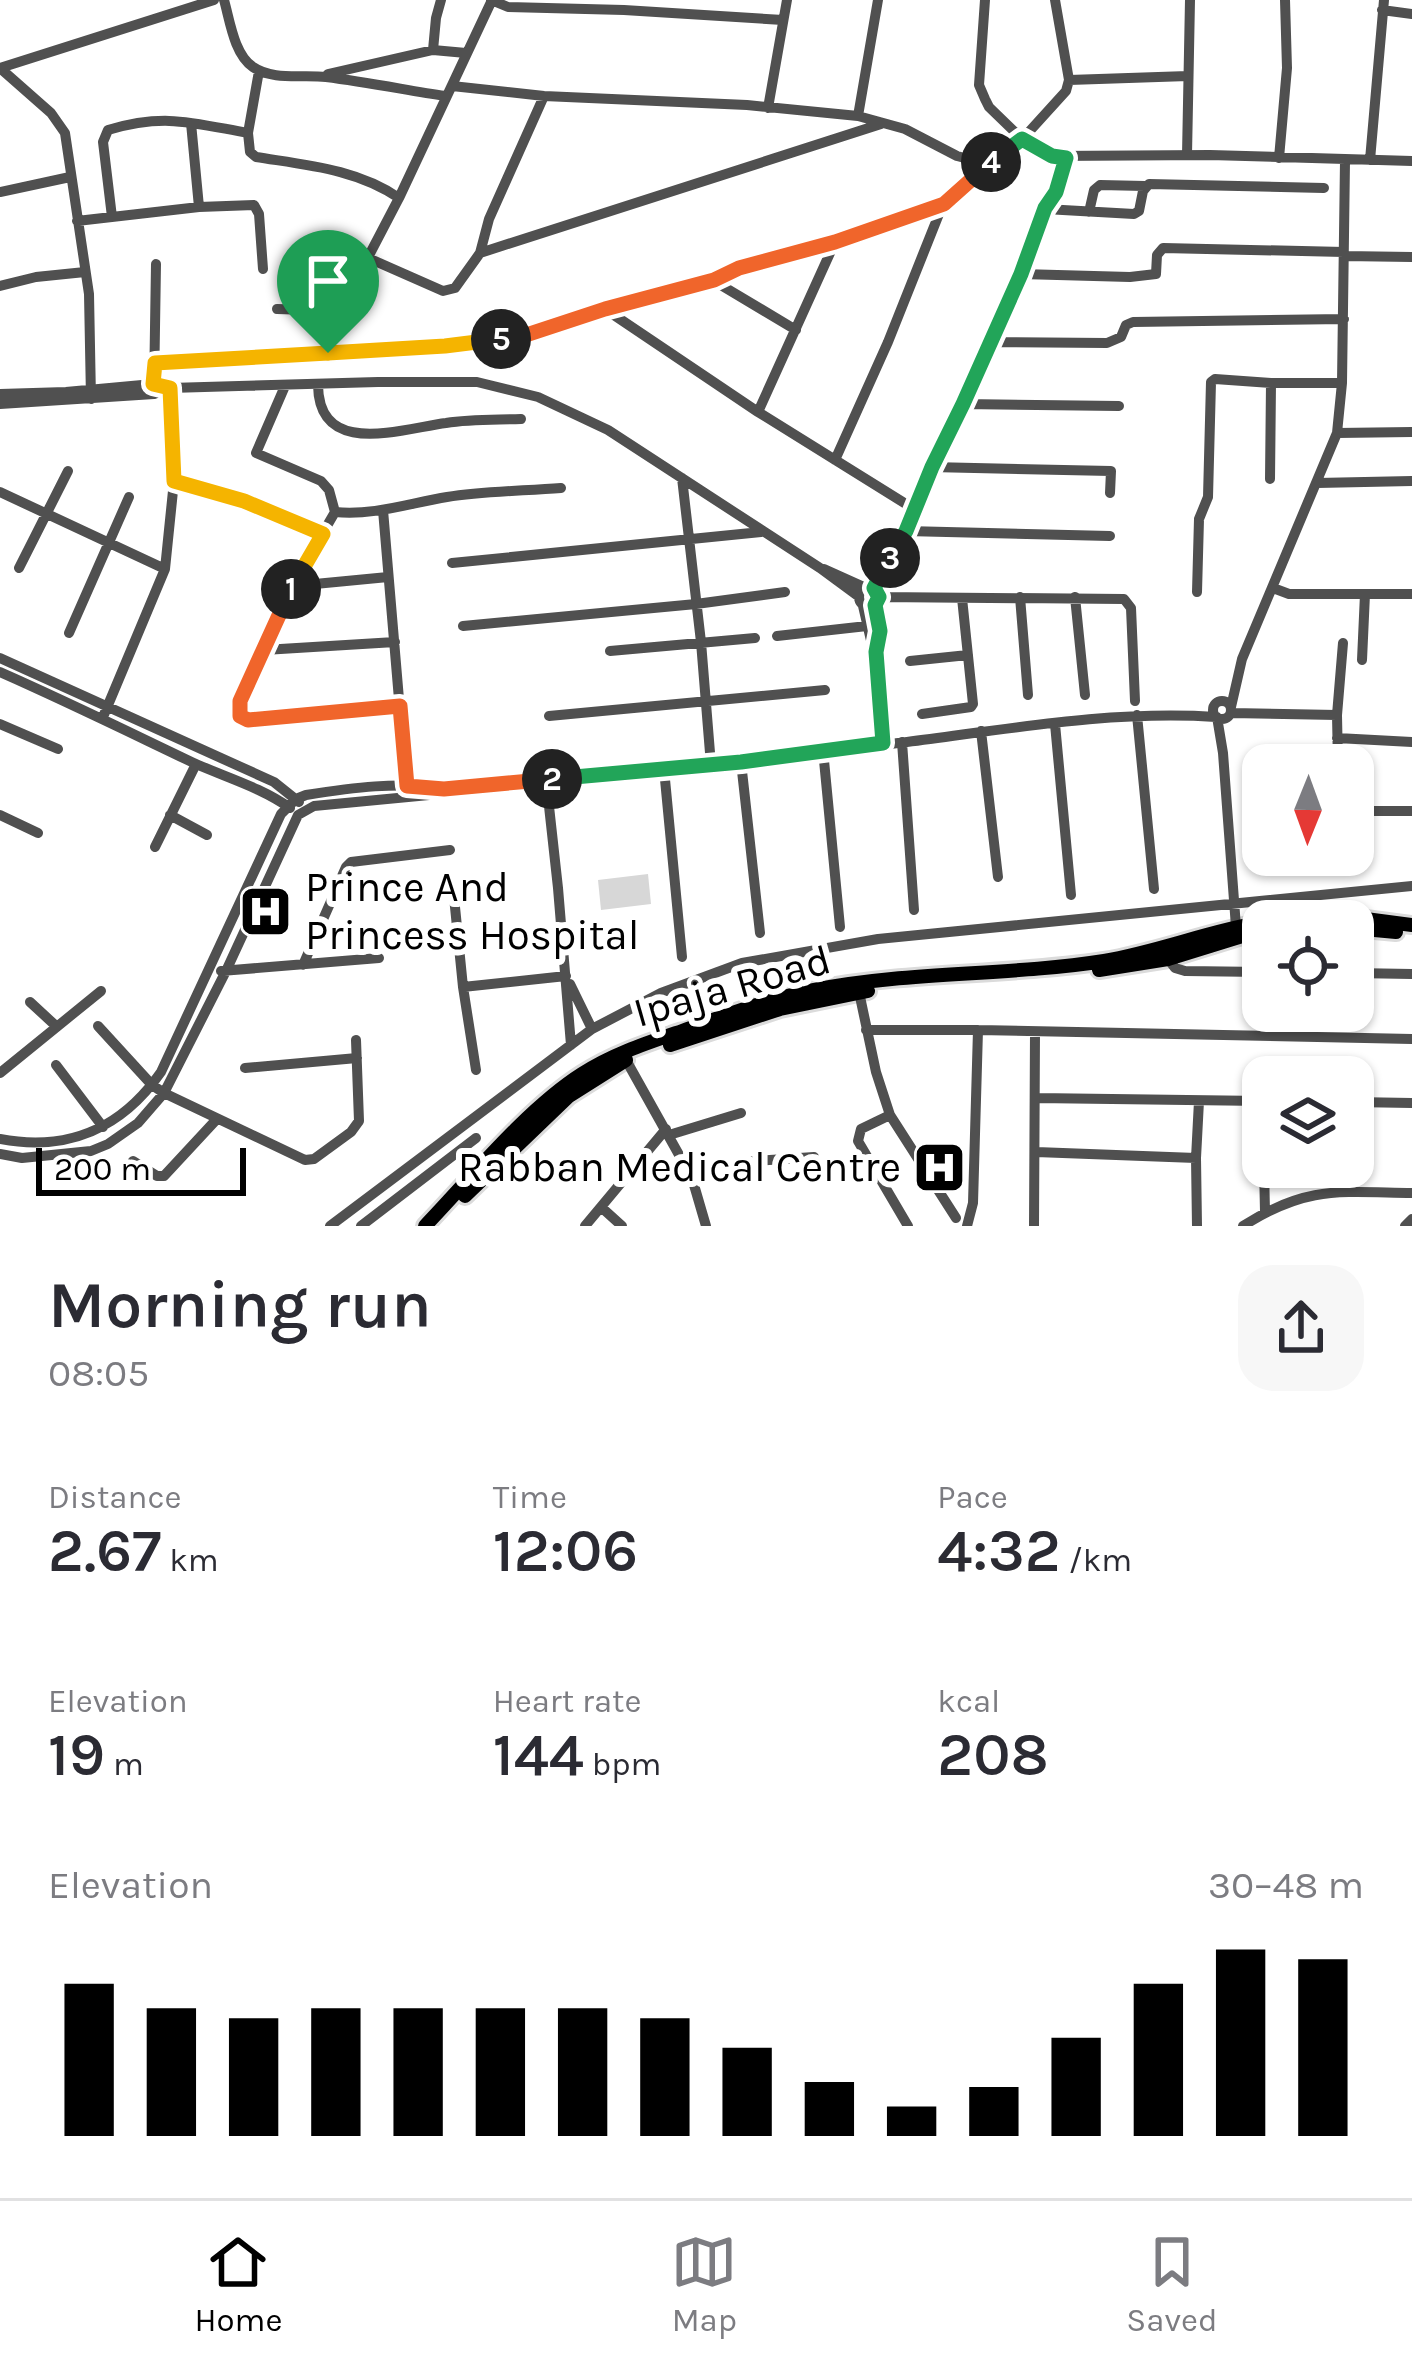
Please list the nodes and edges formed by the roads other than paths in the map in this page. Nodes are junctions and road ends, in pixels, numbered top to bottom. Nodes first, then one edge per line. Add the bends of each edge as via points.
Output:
1 (214, 0) edge
2 (224, 0) edge
3 (441, 0) edge
4 (491, 0) edge
5 (787, 0) edge
6 (878, 0) edge
7 (985, 0) edge
8 (1055, 0) edge
9 (1190, 0) edge
10 (1286, 0) edge
11 (1383, 5) edge
12 (1412, 14) edge
13 (783, 20) junction
14 (434, 50) junction
15 (466, 53) junction
16 (259, 70) junction
17 (319, 76) junction
18 (1188, 76) junction
19 (1069, 80) junction
20 (449, 91) junction
21 (544, 96) junction
22 (768, 109) junction
23 (858, 116) junction
24 (191, 123) junction
25 (884, 123) junction
26 (248, 133) junction
27 (1022, 139) junction
28 (999, 155) junction
29 (1187, 155) junction
30 (1210, 155) junction
31 (1066, 158) junction
32 (1279, 158) junction
33 (1370, 160) junction
34 (1345, 161) junction
35 (1412, 161) edge
36 (70, 177) junction
37 (1210, 185) junction
38 (1145, 186) junction
39 (1324, 188) dead end
40 (0, 192) edge
41 (399, 198) junction
42 (944, 204) junction
43 (199, 207) junction
44 (1045, 208) junction
45 (1089, 212) junction
46 (112, 217) junction
47 (77, 221) junction
48 (835, 242) junction
49 (480, 253) junction
50 (1344, 254) junction
51 (1412, 257) edge
52 (368, 258) junction
53 (156, 264) dead end
54 (262, 269) dead end
55 (86, 272) junction
56 (1021, 274) junction
57 (714, 280) junction
58 (0, 286) edge
59 (277, 309) dead end
60 (605, 309) junction
61 (340, 311) junction
62 (1344, 319) junction
63 (796, 330) junction
64 (990, 342) junction
65 (328, 353) junction
66 (155, 363) junction
67 (1271, 383) junction
68 (1342, 383) junction
69 (318, 385) junction
70 (285, 386) junction
71 (170, 388) junction
72 (154, 389) junction
73 (0, 394) edge
74 (91, 395) junction
75 (0, 404) edge
76 (963, 404) junction
77 (1119, 406) dead end
78 (758, 412) junction
79 (521, 419) dead end
80 (1412, 433) edge
81 (1337, 434) junction
82 (835, 460) junction
83 (932, 467) junction
84 (68, 471) dead end
85 (682, 478) junction
86 (1270, 479) dead end
87 (174, 481) junction
88 (1412, 481) edge
89 (1317, 483) junction
90 (560, 488) dead end
91 (0, 492) edge
92 (1110, 494) dead end
93 (129, 497) dead end
94 (914, 509) junction
95 (383, 510) junction
96 (335, 512) junction
97 (44, 514) junction
98 (906, 531) junction
99 (761, 532) junction
100 (323, 534) junction
101 (1109, 536) dead end
102 (688, 539) junction
103 (110, 545) junction
104 (452, 562) dead end
105 (19, 568) dead end
106 (165, 569) junction
107 (388, 577) junction
108 (295, 581) junction
109 (1273, 588) junction
110 (785, 592) dead end
111 (1197, 592) dead end
112 (1412, 593) edge
113 (1365, 594) junction
114 (869, 596) junction
115 (1020, 597) junction
116 (1075, 597) junction
117 (962, 598) junction
118 (696, 604) junction
119 (463, 626) dead end
120 (868, 626) junction
121 (69, 633) dead end
122 (777, 636) dead end
123 (755, 638) dead end
124 (395, 642) junction
125 (701, 642) junction
126 (1343, 643) dead end
127 (264, 650) junction
128 (610, 651) dead end
129 (876, 652) junction
130 (968, 655) junction
131 (0, 658) edge
132 (1362, 660) dead end
133 (910, 661) dead end
134 (0, 672) edge
135 (825, 690) dead end
136 (1028, 695) dead end
137 (1084, 695) dead end
138 (707, 701) junction
139 (1135, 701) dead end
140 (400, 706) junction
141 (1222, 711) junction
142 (106, 712) junction
143 (922, 714) dead end
144 (1337, 715) junction
145 (549, 716) dead end
146 (1137, 716) junction
147 (0, 724) edge
148 (1055, 724) junction
149 (981, 731) junction
150 (1337, 738) junction
151 (902, 742) junction
152 (1412, 742) edge
153 (883, 743) junction
154 (1337, 744) edge
155 (58, 749) dead end
156 (823, 750) junction
157 (741, 762) junction
158 (196, 764) junction
159 (711, 765) junction
160 (664, 769) junction
161 (546, 779) junction
162 (407, 792) junction
163 (292, 802) junction
164 (1374, 811) edge
165 (1412, 811) edge
166 (302, 812) junction
167 (0, 815) edge
168 (170, 815) junction
169 (38, 833) dead end
170 (207, 836) dead end
171 (155, 847) dead end
172 (450, 850) dead end
173 (998, 877) dead end
174 (1412, 886) edge
175 (1154, 889) dead end
176 (1071, 895) dead end
177 (454, 897) dead end
178 (1232, 904) junction
179 (914, 910) dead end
180 (1374, 921) edge
181 (1236, 927) junction
182 (1242, 927) edge
183 (839, 928) dead end
184 (1374, 928) edge
185 (1412, 929) edge
186 (760, 933) dead end
187 (1242, 934) edge
188 (682, 957) dead end
189 (379, 958) dead end
190 (1168, 959) junction
191 (303, 965) junction
192 (226, 971) junction
193 (209, 972) junction
194 (1242, 972) edge
195 (1374, 974) edge
196 (1412, 974) edge
197 (566, 976) junction
198 (463, 987) junction
199 (100, 991) dead end
200 (859, 992) junction
201 (30, 1002) dead end
202 (779, 1004) junction
203 (56, 1026) junction
204 (98, 1026) dead end
205 (592, 1029) junction
206 (866, 1030) junction
207 (977, 1030) junction
208 (1035, 1032) junction
209 (1412, 1039) edge
210 (356, 1040) dead end
211 (571, 1045) junction
212 (357, 1058) junction
213 (626, 1060) junction
214 (56, 1065) dead end
215 (245, 1068) dead end
216 (476, 1070) dead end
217 (0, 1073) edge
218 (152, 1084) junction
219 (164, 1093) junction
220 (1036, 1098) junction
221 (1199, 1101) junction
222 (1242, 1101) edge
223 (1374, 1102) edge
224 (1412, 1102) edge
225 (741, 1113) dead end
226 (890, 1115) junction
227 (216, 1120) junction
228 (103, 1127) junction
229 (668, 1132) junction
230 (476, 1138) dead end
231 (0, 1139) edge
232 (1036, 1152) junction
233 (0, 1154) edge
234 (814, 1157) dead end
235 (1196, 1158) junction
236 (133, 1161) dead end
237 (692, 1178) junction
238 (1264, 1188) edge
239 (1412, 1193) edge
240 (601, 1208) junction
241 (1265, 1212) junction
242 (441, 1218) edge
243 (1412, 1219) edge
244 (962, 1221) edge
245 (330, 1226) edge
246 (361, 1226) edge
247 (424, 1226) edge
248 (585, 1226) edge
249 (622, 1226) edge
250 (706, 1226) edge
251 (908, 1226) edge
252 (1034, 1226) edge
253 (1197, 1226) edge
254 (1243, 1226) edge
255 (1405, 1226) edge

1 - 36 street via 0,68 59,122
2 - 16 street via 241,53
3 - 14 street
4 - 13 street
4 - 15 street
5 - 13 street
6 - 23 street
7 - 27 street via 979,86
8 - 19 street
9 - 18 street
10 - 32 street
11 - 12 street
11 - 33 street
13 - 22 street
14 - 15 street
14 - 17 street
15 - 20 street
16 - 17 street
16 - 26 street
17 - 20 street
18 - 19 street
18 - 29 street
19 - 27 street
20 - 21 street
20 - 41 street
21 - 22 street
21 - 49 street
22 - 23 street
23 - 25 street
24 - 26 street
24 - 43 street
24 - 46 street via 164,118 108,130
25 - 28 street via 958,156
25 - 49 street
26 - 41 street via 256,157 356,175
27 - 28 street
27 - 31 street
28 - 42 street
29 - 30 street
29 - 31 street
30 - 32 street
30 - 37 street
31 - 44 street
32 - 34 street
33 - 34 street
33 - 35 street
34 - 50 street
36 - 40 street
36 - 47 street
37 - 38 street
37 - 39 street
38 - 45 street via 1100,185
38 - 45 street via 1134,214
41 - 52 street
42 - 48 street
42 - 82 street
43 - 46 street
43 - 54 street via 254,205
44 - 45 street
44 - 56 street
46 - 47 street
47 - 55 street
48 - 57 street
48 - 63 street
49 - 52 street via 449,292
50 - 51 street
50 - 56 street via 1163,248 1156,274
50 - 62 street
52 - 61 street
53 - 66 street
55 - 58 street
55 - 74 street
56 - 64 street
57 - 60 street
57 - 63 street
59 - 61 street
60 - 65 street via 520,337
60 - 78 street
61 - 65 street
62 - 64 street via 1133,322 1107,343
62 - 68 street
63 - 78 street
64 - 76 street
65 - 66 street
66 - 72 street
67 - 68 street
67 - 86 street
67 - 111 street via 1215,379 1209,386
68 - 81 street
69 - 70 street
69 - 79 street via 323,415 344,430 382,434
69 - 85 street via 477,382 538,397
70 - 71 street
70 - 96 street via 256,453 321,481
71 - 72 street
71 - 87 street
72 - 74 street
73 - 74 street
74 - 75 street
76 - 77 street
76 - 83 street
78 - 82 street
80 - 81 street
81 - 89 street
82 - 94 street
83 - 92 street via 1111,471
83 - 94 street
84 - 97 street
85 - 99 street
85 - 102 street
87 - 100 street
87 - 106 street
88 - 89 street
89 - 109 street
90 - 95 street
91 - 97 street
93 - 103 street
94 - 98 street
95 - 96 street
95 - 107 street
96 - 100 street
97 - 103 street
97 - 105 street
98 - 101 street
98 - 114 street
99 - 102 street
99 - 114 street
100 - 108 street
102 - 104 street
102 - 118 street
103 - 106 street
103 - 121 street
106 - 142 street
107 - 108 street
107 - 124 street
108 - 127 street
109 - 113 street
109 - 141 street
110 - 118 street
112 - 113 street
113 - 132 street
114 - 117 street
114 - 120 street
114 - 129 street via 880,631
115 - 116 street
115 - 117 street
115 - 136 street
116 - 137 street
116 - 139 street via 1129,602
117 - 130 street
118 - 119 street
118 - 125 street
120 - 122 street
120 - 129 street
123 - 125 street
124 - 127 street
124 - 140 street
125 - 128 street
125 - 138 street
126 - 144 street
127 - 140 street via 240,701 248,720
129 - 153 street
130 - 133 street
130 - 143 street via 971,707
131 - 142 street
134 - 142 street
135 - 138 street
138 - 145 street
138 - 159 street
140 - 162 street
141 - 144 street
141 - 146 street
141 - 178 street
142 - 158 street
142 - 163 street via 274,782
144 - 150 street
146 - 148 street
146 - 175 street
147 - 155 street
148 - 149 street
148 - 176 street
149 - 151 street
149 - 173 street
150 - 152 street
150 - 154 street
151 - 153 street
151 - 179 street
153 - 156 street
156 - 157 street
156 - 183 street
157 - 159 street
157 - 186 street
158 - 163 street
158 - 168 street
159 - 160 street
160 - 161 street
160 - 188 street
161 - 162 street
161 - 197 street
162 - 163 street via 326,792
162 - 166 street
163 - 166 street
163 - 193 street
164 - 165 street
166 - 192 street
167 - 169 street
168 - 170 street
168 - 171 street
172 - 191 street via 351,862
174 - 178 street
177 - 198 street
178 - 181 street
178 - 205 street via 802,951 722,970
180 - 185 main road
181 - 182 main road, Ipaja Road
181 - 202 main road, Ipaja Road via 1100,962 848,985
184 - 185 main road
187 - 190 main road, Ipaja Road
189 - 191 street
190 - 194 street via 1185,971
190 - 200 main road, Ipaja Road
191 - 192 street
192 - 193 street
192 - 219 street
193 - 218 street
195 - 196 street
197 - 198 street
197 - 205 street
197 - 211 street
198 - 216 street
199 - 203 street
200 - 202 main road, Ipaja Road
200 - 206 street
201 - 203 street
202 - 213 main road, Ipaja Road
202 - 242 main road, Ipaja Road via 626,1051 579,1076 544,1102
203 - 217 street
204 - 218 street
205 - 211 street
206 - 207 street
206 - 226 street
207 - 208 street
207 - 244 street via 973,1203
208 - 209 street
208 - 220 street
210 - 212 street
211 - 245 street
212 - 215 street
212 - 227 street via 359,1121 314,1159
213 - 229 street
213 - 242 main road, Ipaja Road via 569,1096
214 - 228 street
218 - 219 street
218 - 228 street
219 - 227 street
219 - 233 street via 138,1123 91,1151
220 - 221 street
220 - 232 street
221 - 222 street
221 - 235 street
223 - 224 street
225 - 229 street
226 - 244 street
226 - 251 street via 861,1129 858,1141
227 - 236 street via 164,1176
228 - 231 street via 38,1144
229 - 237 street
229 - 240 street
230 - 246 street
232 - 235 street
232 - 252 street
234 - 237 street via 753,1161
235 - 253 street
237 - 250 street
238 - 241 street
239 - 241 street via 1308,1194
240 - 248 street
240 - 249 street
241 - 254 street
242 - 247 main road, Ipaja Road
243 - 255 street

